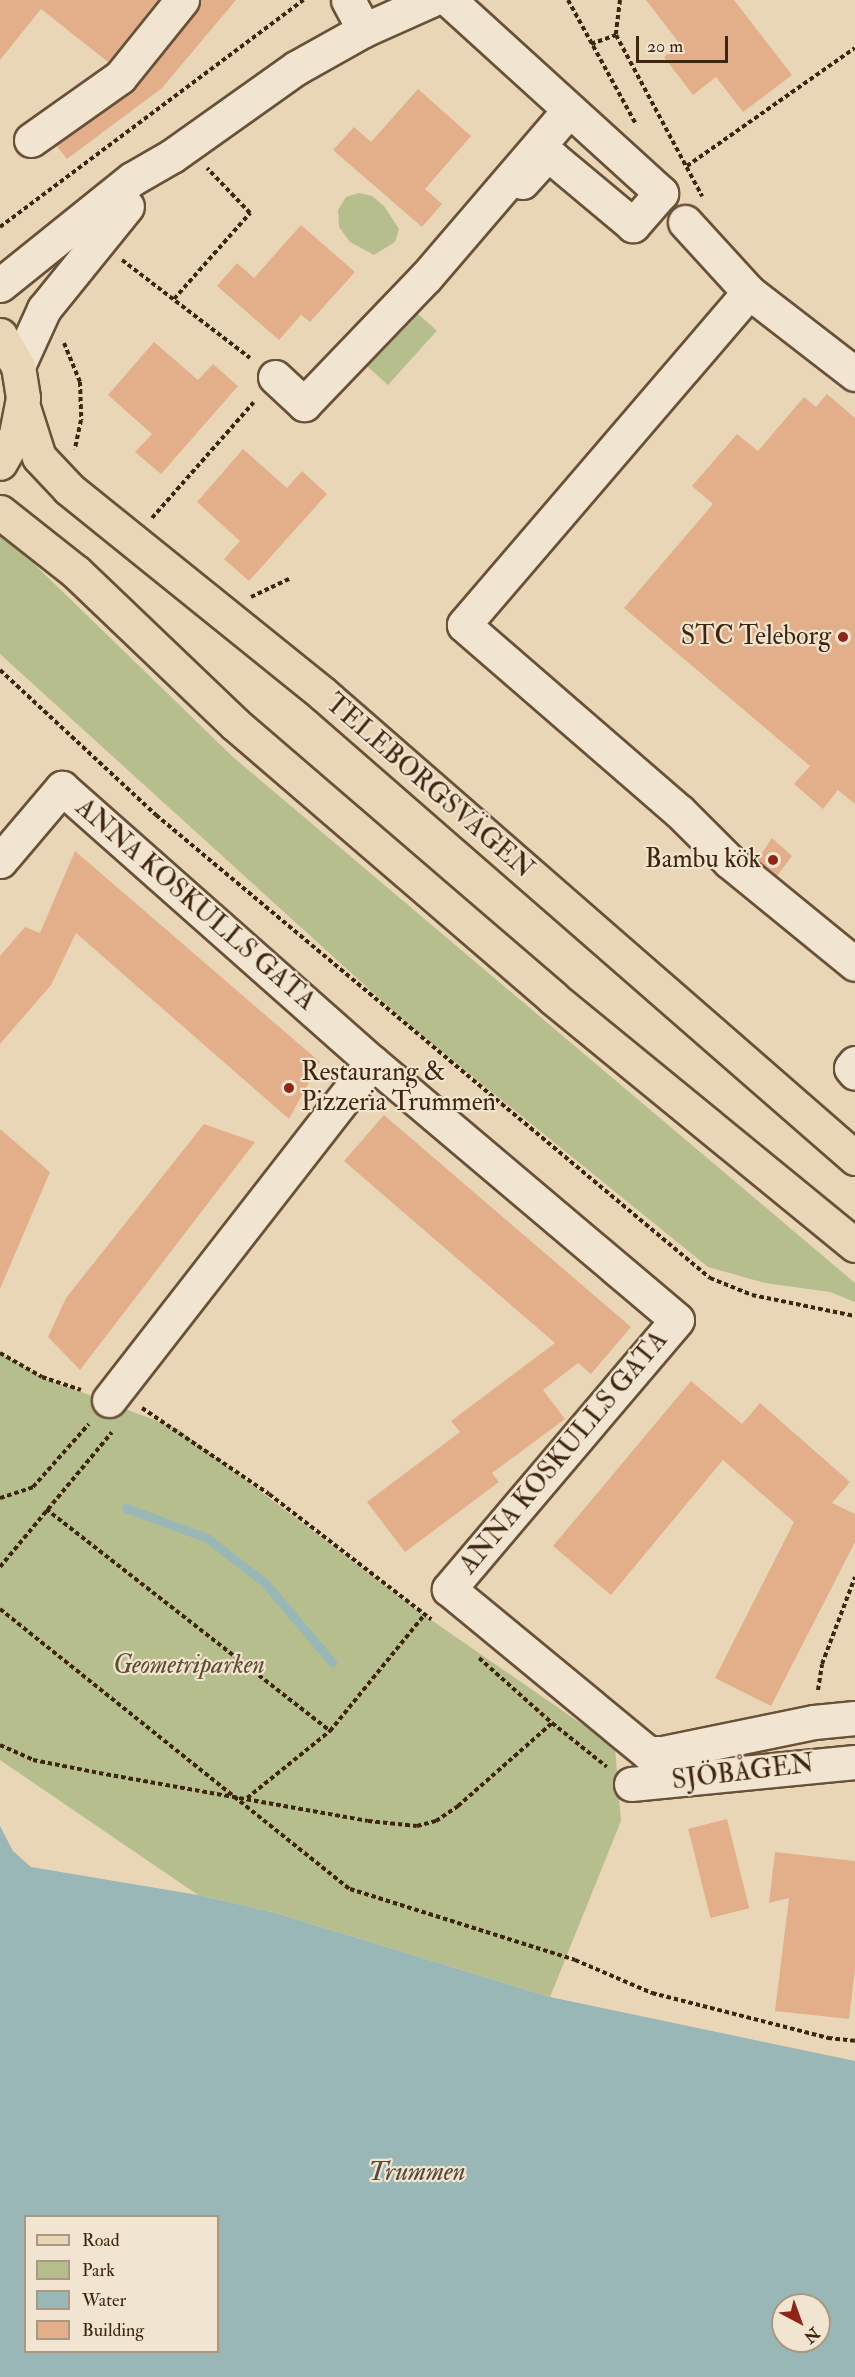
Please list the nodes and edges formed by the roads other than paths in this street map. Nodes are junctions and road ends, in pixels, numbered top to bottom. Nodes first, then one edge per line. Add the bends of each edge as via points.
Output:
1 (182, 0) edge
2 (348, 0) edge
3 (431, 0) edge
4 (449, 0) edge
5 (364, 30) junction
6 (569, 110) junction
7 (31, 140) dead end
8 (186, 158) junction
9 (522, 182) dead end
10 (695, 215) road end
11 (0, 285) edge
12 (749, 291) junction
13 (0, 334) edge
14 (18, 366) junction
15 (855, 374) edge
16 (275, 377) road end
17 (23, 406) junction
18 (0, 463) edge
19 (0, 512) edge
20 (0, 861) edge
21 (855, 964) edge
22 (372, 1062) junction
23 (855, 1063) edge
24 (855, 1073) edge
25 (855, 1158) edge
26 (855, 1245) edge
27 (111, 1415) road end
28 (855, 1718) edge
29 (855, 1762) edge
30 (631, 1784) road end

1 - 7 street via 120,76
2 - 5 street
3 - 5 street
4 - 6 street
5 - 8 street via 296,68
6 - 9 street via 661,193 633,225 554,158 543,159
6 - 16 street via 426,277 304,404
8 - 11 street via 132,179
8 - 14 street via 75,265 44,309
10 - 12 street
12 - 15 street
12 - 21 street via 464,624 730,862
13 - 14 main road
14 - 17 main road
17 - 18 main road via 16,435
17 - 25 main road, TELEBORGSVÄGEN via 39,457 69,489 323,694
19 - 26 main road via 76,572 235,724 553,998
20 - 22 street, ANNA KOSKULLS GATA via 62,788
22 - 27 street
22 - 28 street, ANNA KOSKULLS GATA via 677,1320 449,1589 648,1753 663,1754 814,1722
23 - 24 street via 851,1068
29 - 30 street, SJÖBÅGEN

